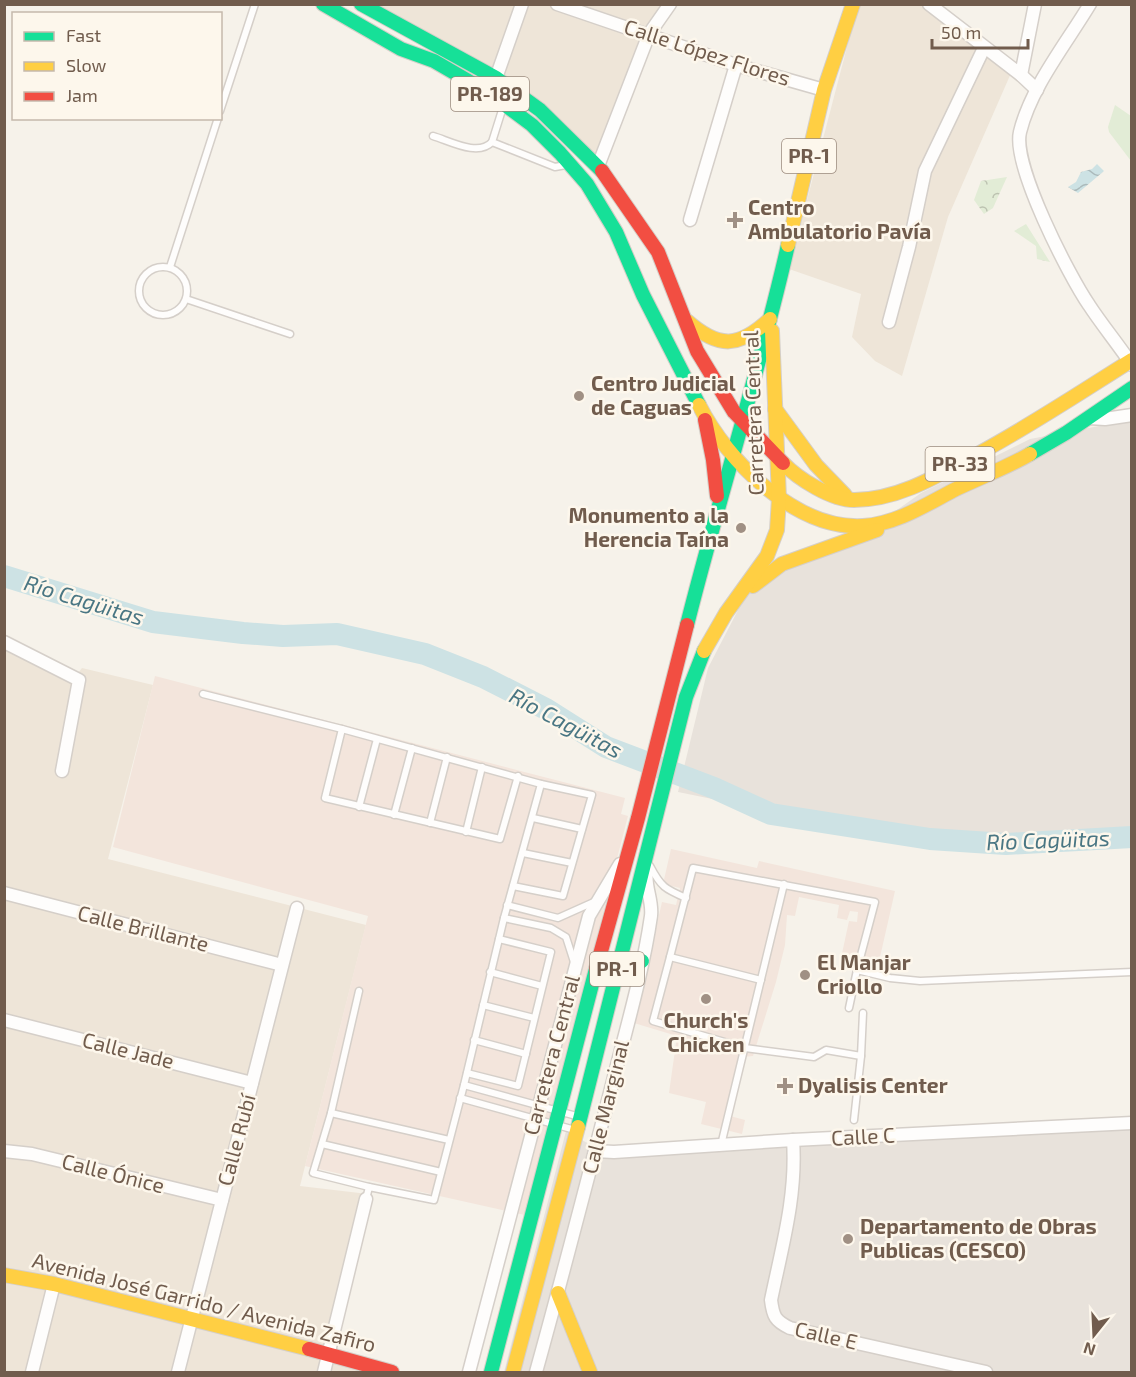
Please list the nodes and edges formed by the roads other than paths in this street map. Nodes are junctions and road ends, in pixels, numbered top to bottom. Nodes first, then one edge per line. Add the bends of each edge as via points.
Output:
1 (255, 4) edge
2 (323, 4) edge
3 (361, 4) edge
4 (522, 4) edge
5 (557, 4) edge
6 (670, 4) edge
7 (853, 4) edge
8 (929, 4) edge
9 (1035, 4) edge
10 (1090, 4) edge
11 (649, 34) junction
12 (984, 48) junction
13 (736, 65) junction
14 (1021, 75) junction
15 (496, 78) junction
16 (824, 90) junction
17 (1036, 90) junction
18 (504, 104) junction
19 (222, 105) edge
20 (217, 120) edge
21 (433, 136) dead end
22 (492, 142) junction
23 (569, 163) junction
24 (598, 166) junction
25 (690, 220) dead end
26 (170, 267) junction
27 (186, 299) junction
28 (772, 317) junction
29 (684, 318) junction
30 (889, 322) dead end
31 (290, 334) dead end
32 (1131, 362) edge
33 (1131, 388) edge
34 (775, 409) junction
35 (703, 412) junction
36 (1131, 415) edge
37 (1088, 417) junction
38 (742, 421) junction
39 (733, 453) junction
40 (778, 460) junction
41 (779, 498) junction
42 (851, 500) junction
43 (716, 514) junction
44 (898, 517) junction
45 (726, 613) junction
46 (4, 642) edge
47 (203, 694) dead end
48 (342, 729) junction
49 (377, 739) junction
50 (412, 748) junction
51 (447, 757) junction
52 (483, 767) junction
53 (62, 771) dead end
54 (518, 776) junction
55 (542, 784) junction
56 (359, 807) junction
57 (394, 815) junction
58 (533, 818) junction
59 (430, 823) junction
60 (582, 829) junction
61 (466, 832) junction
62 (649, 840) junction
63 (629, 850) junction
64 (523, 853) junction
65 (648, 861) junction
66 (572, 863) junction
67 (784, 884) junction
68 (513, 886) junction
69 (4, 893) edge
70 (686, 898) junction
71 (599, 899) junction
72 (507, 905) junction
73 (297, 908) dead end
74 (504, 918) junction
75 (499, 939) junction
76 (670, 957) junction
77 (642, 961) junction
78 (282, 965) junction
79 (576, 966) junction
80 (857, 970) junction
81 (490, 972) junction
82 (1131, 972) edge
83 (615, 977) junction
84 (761, 980) junction
85 (543, 986) junction
86 (359, 991) dead end
87 (483, 1005) junction
88 (849, 1008) dead end
89 (863, 1013) dead end
90 (534, 1018) junction
91 (4, 1020) edge
92 (474, 1040) junction
93 (745, 1048) junction
94 (526, 1054) junction
95 (861, 1056) junction
96 (467, 1073) junction
97 (252, 1083) junction
98 (464, 1085) junction
99 (460, 1098) junction
100 (538, 1105) junction
101 (331, 1113) junction
102 (558, 1118) junction
103 (535, 1120) junction
104 (854, 1120) dead end
105 (1131, 1123) edge
106 (579, 1124) junction
107 (449, 1140) junction
108 (793, 1140) junction
109 (322, 1144) junction
110 (721, 1145) junction
111 (595, 1150) junction
112 (4, 1151) edge
113 (441, 1172) junction
114 (368, 1193) junction
115 (222, 1200) junction
116 (512, 1212) junction
117 (532, 1217) junction
118 (4, 1275) edge
119 (54, 1284) junction
120 (558, 1293) junction
121 (192, 1319) junction
122 (329, 1354) junction
123 (32, 1372) edge
124 (178, 1372) edge
125 (324, 1372) edge
126 (392, 1372) edge
127 (470, 1372) edge
128 (491, 1372) edge
129 (513, 1372) edge
130 (536, 1372) edge
131 (590, 1372) edge
132 (986, 1372) edge

1 - 19 lane
2 - 18 main road, PR-189 via 401,49 434,61
3 - 15 main road, PR-189
4 - 15 street
5 - 11 street, Calle López Flores
6 - 11 street
7 - 16 main road, PR-1
8 - 12 street
9 - 14 street
10 - 17 street
11 - 13 street, Calle López Flores
11 - 24 street
12 - 14 street
12 - 30 street via 924,171
13 - 16 street, Calle López Flores
13 - 25 street via 699,206
14 - 17 street
15 - 24 main road, PR-189 via 540,110
16 - 28 main road, PR-1
17 - 32 street via 1019,135 1026,172 1074,280
18 - 22 lane
18 - 23 main road, PR-189 via 532,125
20 - 26 lane
21 - 22 lane via 472,148 483,149
22 - 23 lane via 555,167
23 - 35 main road, PR-189 via 587,184 616,232 643,296
24 - 29 main road, PR-189 via 658,252
26 - 27 lane via 185,280
26 - 27 lane via 150,269 143,276 139,285 143,305 150,312 167,315
27 - 31 lane
28 - 29 main road via 747,339 732,343 707,337
28 - 34 main road, Carretera Central / PR-1
28 - 38 main road, Carretera Central / PR-1
29 - 38 main road, PR-189 via 697,351
32 - 42 main road, PR-33 via 936,477 886,497
33 - 37 main road, PR-33
34 - 40 main road, Carretera Central / PR-1
34 - 42 main road via 809,459
35 - 39 main road, PR-189
35 - 43 main road via 713,460
36 - 37 street
37 - 44 main road, PR-33 via 1025,457
38 - 39 main road, Carretera Central / PR-1
38 - 40 main road, PR-33
39 - 41 main road, PR-33
39 - 43 main road, Carretera Central / PR-1
40 - 41 main road, Carretera Central / PR-1
40 - 42 main road, PR-33 via 822,491
41 - 44 main road, PR-33 via 818,520 834,524 864,526
41 - 45 main road, Carretera Central / PR-1 via 775,537 768,553
43 - 63 main road, Carretera Central / PR-1
44 - 45 main road via 886,526 782,564
45 - 62 main road, Carretera Central / PR-1 via 695,669
46 - 53 street via 79,680
47 - 48 lane
48 - 49 lane
48 - 56 lane via 325,798
49 - 50 lane
49 - 56 lane
50 - 51 lane
50 - 57 lane
51 - 52 lane
51 - 59 lane
52 - 54 lane
52 - 61 lane
54 - 55 lane
54 - 61 lane via 500,839
55 - 58 lane
55 - 60 lane via 592,795
56 - 57 lane
57 - 59 lane
58 - 60 lane
58 - 64 lane
59 - 61 lane
60 - 66 lane
62 - 65 street, Calle Marginal
62 - 83 main road, Carretera Central / PR-1
63 - 71 street
63 - 102 main road, Carretera Central / PR-1
64 - 66 lane
64 - 68 lane
65 - 70 lane via 659,883
65 - 77 street, Calle Marginal via 646,877 652,903
66 - 68 lane via 563,896
67 - 70 lane via 693,868
67 - 80 lane via 875,902
67 - 84 lane
68 - 72 lane
69 - 78 street, Calle Brillante
70 - 76 lane
71 - 72 lane via 558,918
71 - 79 street via 589,916
72 - 74 lane
73 - 78 street, Calle Rubí
74 - 75 lane
74 - 79 lane via 551,928 566,937
75 - 81 lane
75 - 85 lane via 551,952
76 - 84 lane
76 - 93 lane via 653,1022
77 - 83 main road
77 - 111 street, Calle Marginal
78 - 97 street, Calle Rubí
79 - 100 street
80 - 82 lane via 920,981
80 - 88 lane
81 - 85 lane
81 - 87 lane
83 - 106 main road, Carretera Central / PR-1
84 - 93 lane
85 - 90 lane
86 - 101 lane
87 - 90 lane
87 - 92 lane
89 - 95 lane
90 - 94 lane
91 - 97 street, Calle Jade
92 - 94 lane
92 - 96 lane
93 - 95 lane via 814,1057 826,1050
93 - 110 lane
94 - 96 lane via 518,1086
95 - 104 lane
96 - 98 lane
97 - 115 street, Calle Rubí
98 - 99 lane
98 - 100 lane
99 - 103 lane
99 - 107 lane
100 - 102 lane
100 - 103 street
101 - 107 lane
101 - 109 lane
102 - 103 lane
102 - 106 lane
102 - 106 lane
102 - 117 main road, Carretera Central / PR-1
103 - 116 street
105 - 108 street, Calle C
106 - 129 main road, Carretera Central / PR-1
107 - 113 lane
108 - 110 street, Calle C
108 - 132 street, Calle E via 793,1198 771,1300 777,1322
109 - 113 lane
109 - 114 lane via 313,1173
110 - 111 street, Calle C
111 - 120 street, Calle Marginal
112 - 115 street, Calle Ónice via 32,1154
113 - 114 lane via 434,1200
114 - 122 street
115 - 121 street, Calle Rubí
116 - 117 street
116 - 127 street
117 - 128 main road, Carretera Central / PR-1
118 - 119 main road, Avenida José Garrido / Avenida Zafiro
119 - 121 main road, Avenida José Garrido / Avenida Zafiro
119 - 123 street
120 - 130 street, Calle Marginal
120 - 131 main road
121 - 122 main road, Avenida José Garrido / Avenida Zafiro
121 - 124 street, Calle Rubí
122 - 125 street
122 - 126 main road, Avenida José Garrido / Avenida Zafiro

